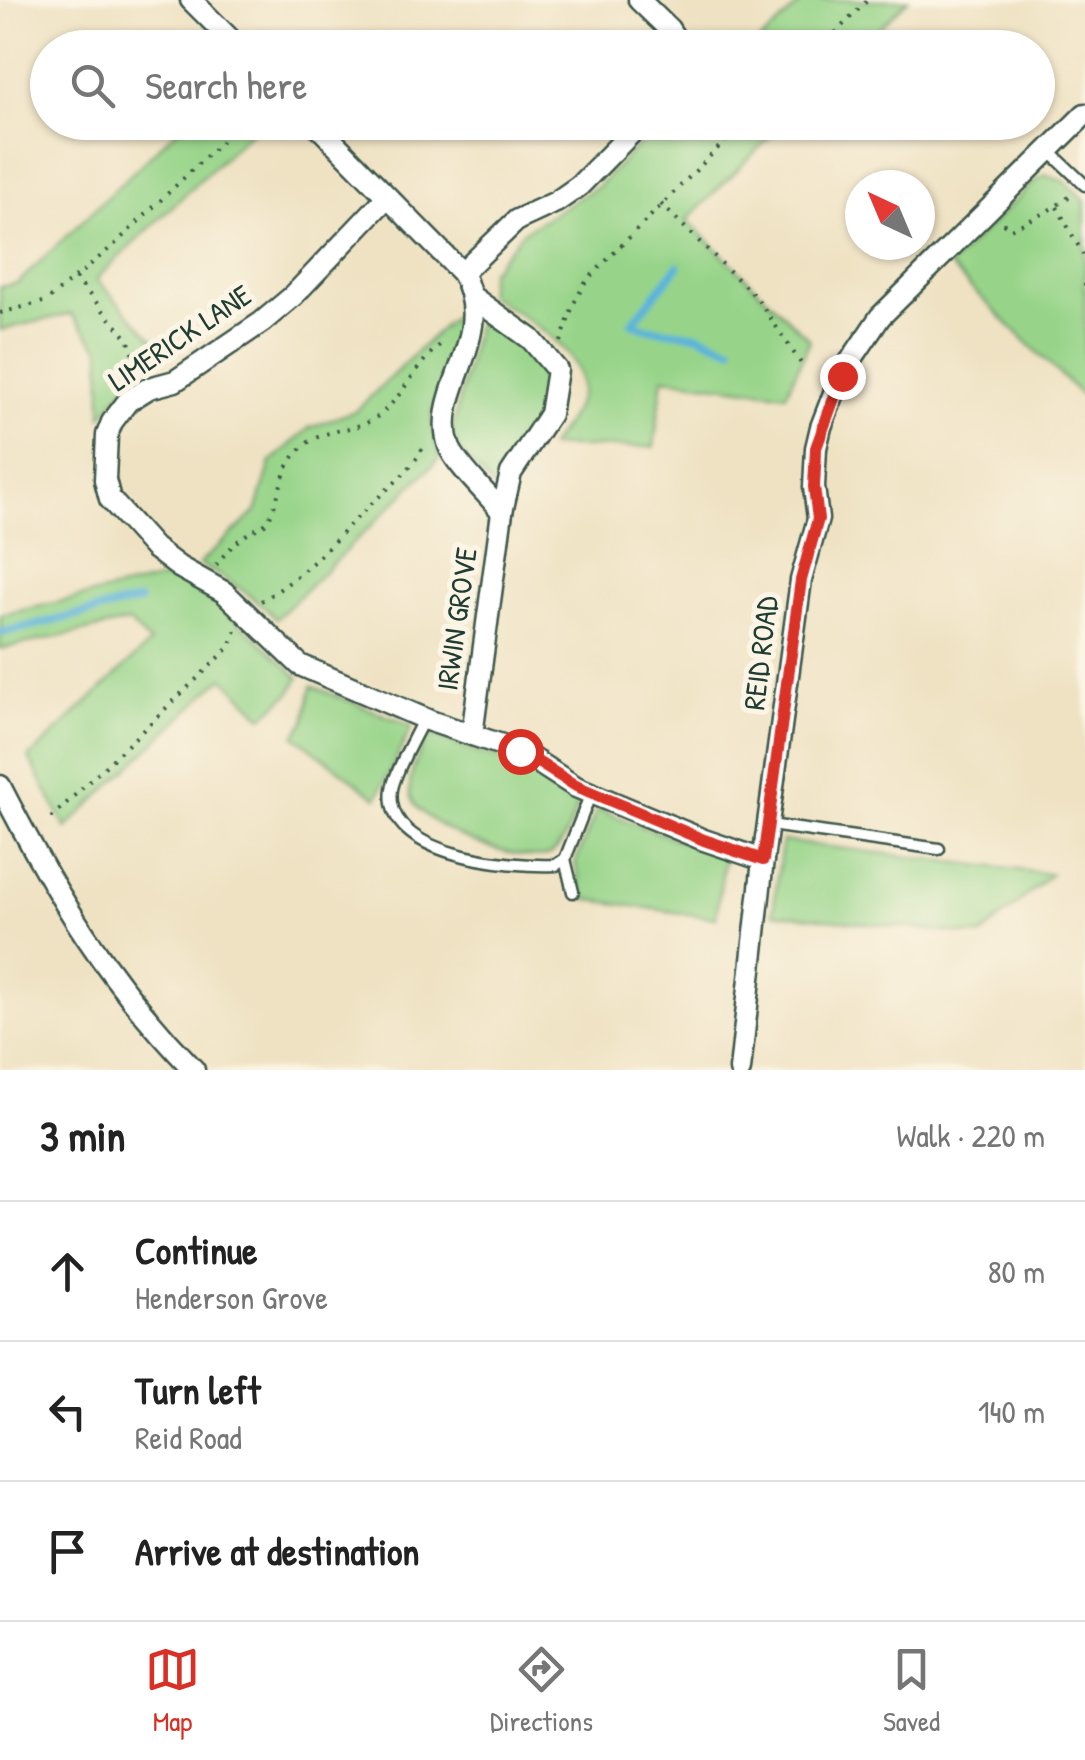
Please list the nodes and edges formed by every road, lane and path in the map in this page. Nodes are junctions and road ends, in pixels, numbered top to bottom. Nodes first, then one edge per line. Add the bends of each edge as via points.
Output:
1 (191, 0) edge
2 (639, 0) edge
3 (868, 0) edge
4 (221, 30) edge
5 (670, 30) edge
6 (838, 30) edge
7 (1085, 114) edge
8 (223, 140) edge
9 (332, 140) edge
10 (624, 140) edge
11 (726, 140) edge
12 (1048, 150) junction
13 (1084, 184) edge
14 (387, 197) junction
15 (661, 204) junction
16 (1058, 207) junction
17 (988, 210) junction
18 (1085, 258) edge
19 (462, 273) junction
20 (75, 278) junction
21 (471, 296) junction
22 (0, 314) edge
23 (470, 336) junction
24 (134, 356) dead end
25 (551, 362) junction
26 (804, 368) dead end
27 (502, 512) junction
28 (207, 583) junction
29 (424, 718) junction
30 (472, 735) junction
31 (0, 786) edge
32 (591, 792) junction
33 (770, 825) junction
34 (940, 849) dead end
35 (564, 859) junction
36 (763, 860) junction
37 (573, 892) dead end
38 (194, 1070) edge
39 (740, 1070) edge

1 - 4 street
2 - 5 street
3 - 6 path
7 - 12 street, REID ROAD
8 - 20 path
9 - 14 street, IRWIN GROVE
10 - 19 street via 579,186 517,220
11 - 15 path
12 - 13 lane
12 - 17 street, REID ROAD
13 - 16 path
14 - 19 street, IRWIN GROVE
14 - 28 street, LIMERICK LANE via 262,322 174,381 128,401 112,422 105,459 110,499 154,548
15 - 25 path via 586,281
15 - 26 path via 757,298
16 - 17 path via 1010,228
16 - 18 path
17 - 33 street, REID ROAD via 863,338 822,426 815,468 818,519 801,580
19 - 21 street, IRWIN GROVE
20 - 22 path via 47,301
20 - 24 path via 128,339
21 - 23 street, IRWIN GROVE
21 - 25 street via 531,339
23 - 27 street, IRWIN GROVE via 445,432 450,451
23 - 28 path via 449,338 432,350 380,416 302,446 280,482 268,522 228,549
25 - 27 street, IRWIN GROVE via 557,370 550,414 511,473
27 - 30 street, IRWIN GROVE
28 - 29 street, LIMERICK LANE via 300,665
29 - 30 street, LIMERICK LANE
29 - 35 lane via 392,787 402,823 420,838 480,862 544,866
30 - 32 street, LIMERICK LANE via 520,751
31 - 38 street via 84,937 131,1002
32 - 35 lane
32 - 36 street, LIMERICK LANE
33 - 34 lane
33 - 36 street, REID ROAD
35 - 37 lane
36 - 39 street, REID ROAD

